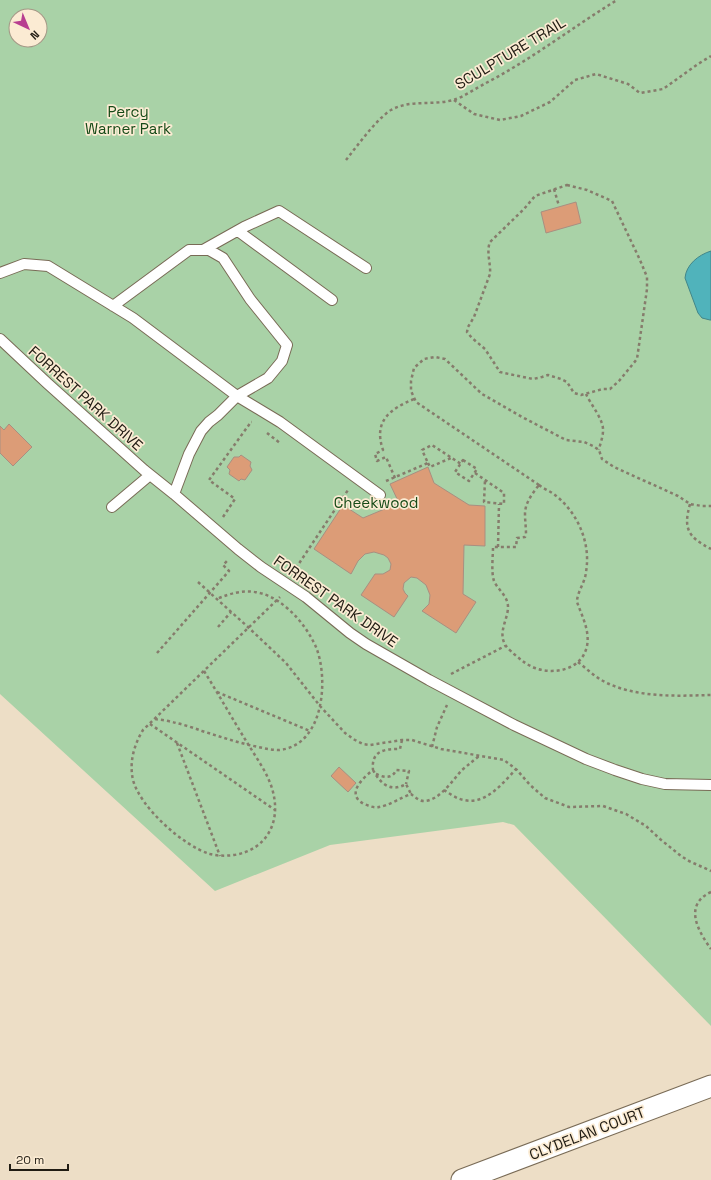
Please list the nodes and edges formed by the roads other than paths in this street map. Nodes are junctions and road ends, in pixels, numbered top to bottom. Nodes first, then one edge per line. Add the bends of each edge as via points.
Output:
1 (238, 231) junction
2 (204, 250) junction
3 (366, 268) dead end
4 (0, 273) edge
5 (332, 300) dead end
6 (113, 306) junction
7 (0, 339) edge
8 (237, 396) junction
9 (150, 474) junction
10 (174, 494) junction
11 (380, 495) dead end
12 (112, 506) dead end
13 (711, 785) edge
14 (711, 1086) edge
15 (462, 1180) edge

1 - 2 lane
1 - 3 lane via 278,211
1 - 5 lane
2 - 6 lane via 189,250
2 - 8 lane via 224,258 250,299 287,345 282,361 268,378
4 - 6 lane via 24,264 48,266
6 - 8 lane via 133,318
7 - 9 lane, FORREST PARK DRIVE
8 - 10 lane via 209,422 194,441
8 - 11 lane via 280,422
9 - 10 lane, FORREST PARK DRIVE
9 - 12 lane
10 - 13 lane, FORREST PARK DRIVE via 238,549 306,596 350,633 454,694 586,759 615,770 665,784
14 - 15 street, CLYDELAN COURT

